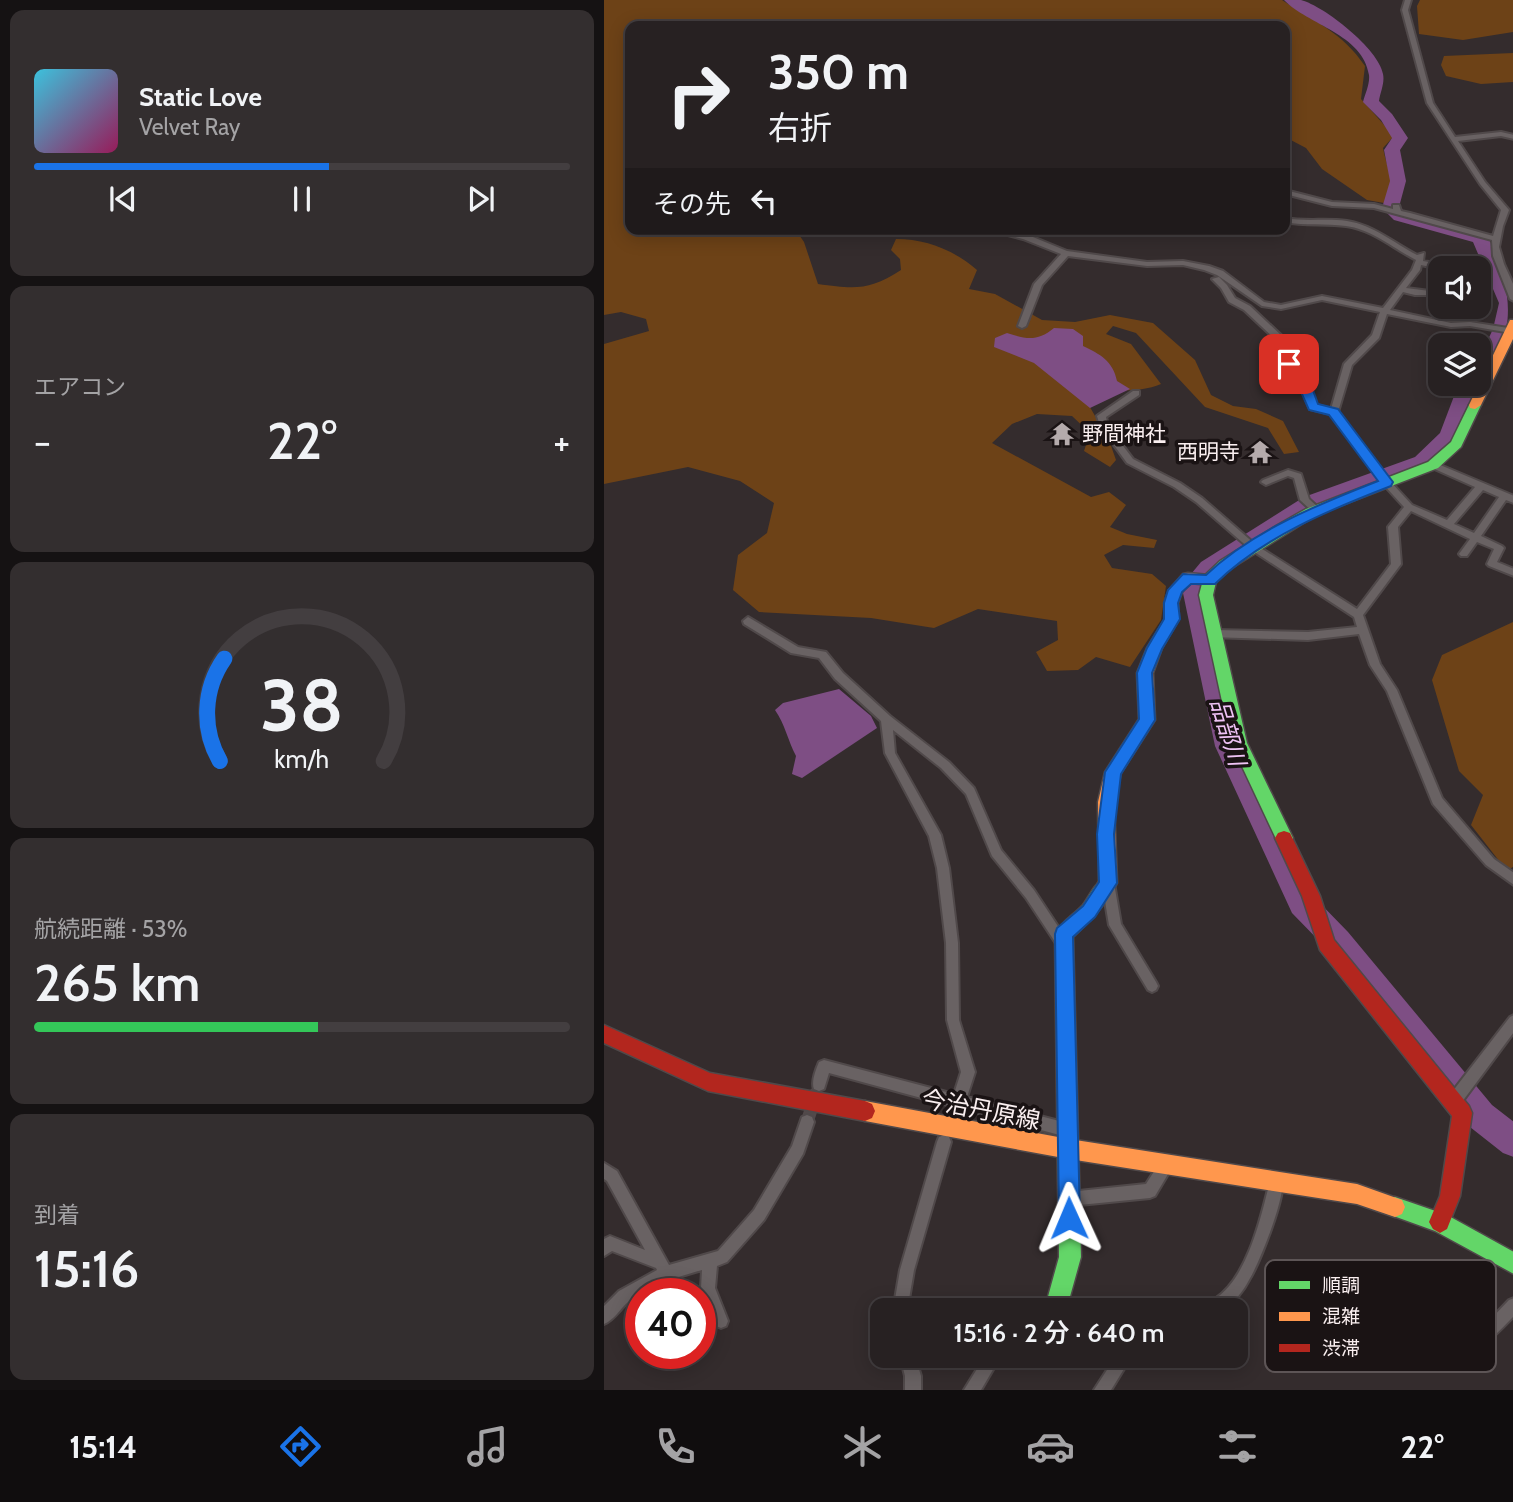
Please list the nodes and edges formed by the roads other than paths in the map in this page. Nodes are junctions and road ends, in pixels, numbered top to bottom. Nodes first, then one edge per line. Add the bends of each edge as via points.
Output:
1 (1408, 0) edge
2 (1513, 138) edge
3 (1453, 139) junction
4 (1290, 193) edge
5 (1509, 211) edge
6 (1290, 221) edge
7 (1016, 235) edge
8 (1495, 239) junction
9 (1066, 253) junction
10 (1419, 259) junction
11 (1428, 262) edge
12 (1206, 268) junction
13 (1512, 288) edge
14 (1400, 289) junction
15 (1427, 293) dead end
16 (1513, 299) edge
17 (1384, 312) junction
18 (1022, 326) dead end
19 (1512, 327) edge
20 (1136, 393) dead end
21 (1334, 412) junction
22 (1432, 465) junction
23 (1266, 482) dead end
24 (1386, 482) junction
25 (1480, 486) junction
26 (1509, 499) edge
27 (1409, 507) junction
28 (1316, 510) junction
29 (1449, 524) junction
30 (1476, 539) junction
31 (1253, 547) junction
32 (1464, 554) dead end
33 (1513, 573) edge
34 (1210, 580) junction
35 (1358, 615) junction
36 (748, 621) dead end
37 (1363, 630) junction
38 (1214, 634) junction
39 (886, 719) junction
40 (1513, 880) edge
41 (1108, 883) junction
42 (1064, 944) junction
43 (1152, 986) dead end
44 (1513, 1021) edge
45 (604, 1034) edge
46 (819, 1085) tunnel mouth
47 (1454, 1101) junction
48 (957, 1107) junction
49 (807, 1122) tunnel mouth
50 (1067, 1130) junction
51 (945, 1142) dead end
52 (1069, 1149) junction
53 (1167, 1164) junction
54 (604, 1170) edge
55 (1277, 1181) junction
56 (1069, 1199) junction
57 (1440, 1222) junction
58 (604, 1249) edge
59 (710, 1260) junction
60 (1513, 1264) edge
61 (663, 1268) junction
62 (902, 1298) edge
63 (1059, 1298) edge
64 (1226, 1298) edge
65 (1513, 1305) edge
66 (604, 1317) edge
67 (721, 1321) dead end
68 (1496, 1324) edge
69 (911, 1368) edge
70 (986, 1368) edge
71 (1117, 1368) edge
72 (913, 1390) edge
73 (972, 1390) edge
74 (1102, 1390) edge

1 - 3 street via 1405,10 1430,103
2 - 3 street via 1501,134
3 - 5 street via 1482,183
4 - 8 street via 1332,204 1397,210
5 - 8 street
6 - 10 street via 1368,229
7 - 9 street
8 - 13 street via 1494,248
9 - 12 street
9 - 18 street via 1038,284
10 - 11 street
10 - 14 street
12 - 17 street via 1263,304 1281,307 1322,298
12 - 21 street via 1232,300 1279,338 1313,407
13 - 16 street
14 - 15 street
14 - 17 street
17 - 19 street via 1452,325
17 - 21 street via 1376,336 1348,364
19 - 22 street via 1456,444
20 - 31 street via 1101,416 1130,461 1199,500
21 - 24 street
22 - 24 street
22 - 25 street
23 - 28 street via 1288,473 1298,476 1305,500
24 - 27 street
24 - 28 street
25 - 26 street
25 - 29 street
26 - 30 street
27 - 29 street
27 - 35 street via 1393,527 1396,564
28 - 31 street
29 - 30 street
30 - 32 street
30 - 33 street via 1499,548 1492,564
31 - 34 street
31 - 35 street
34 - 38 street via 1205,595
34 - 41 street via 1188,578 1176,590 1172,619 1145,673 1147,720 1113,772 1106,802
35 - 37 street
36 - 39 street via 795,650 822,655
37 - 38 street via 1308,636
37 - 40 street via 1437,802 1490,862
38 - 47 street via 1239,743 1311,896 1326,944
39 - 42 street via 970,791 996,853
39 - 48 street via 890,752 935,835 944,868 952,943 953,1020 968,1072
41 - 42 street via 1089,911 1064,934
41 - 43 street via 1115,925
42 - 50 street
44 - 47 street
45 - 52 street, 今治丹原線 via 708,1082
46 - 48 street via 824,1066
47 - 57 street via 1462,1113 1450,1196
48 - 50 street
49 - 59 street via 798,1149 759,1215 721,1256
50 - 52 street
51 - 62 street
52 - 53 street, 今治丹原線
52 - 56 street
53 - 55 street, 今治丹原線
53 - 56 street via 1150,1191
54 - 61 street
55 - 57 street, 今治丹原線 via 1357,1194
55 - 64 street via 1264,1231 1235,1291
56 - 63 street via 1070,1257
57 - 60 street, 今治丹原線
58 - 61 street via 610,1244
59 - 61 street
59 - 67 street via 708,1288
61 - 66 street
65 - 68 street
69 - 72 street
70 - 73 street
71 - 74 street

